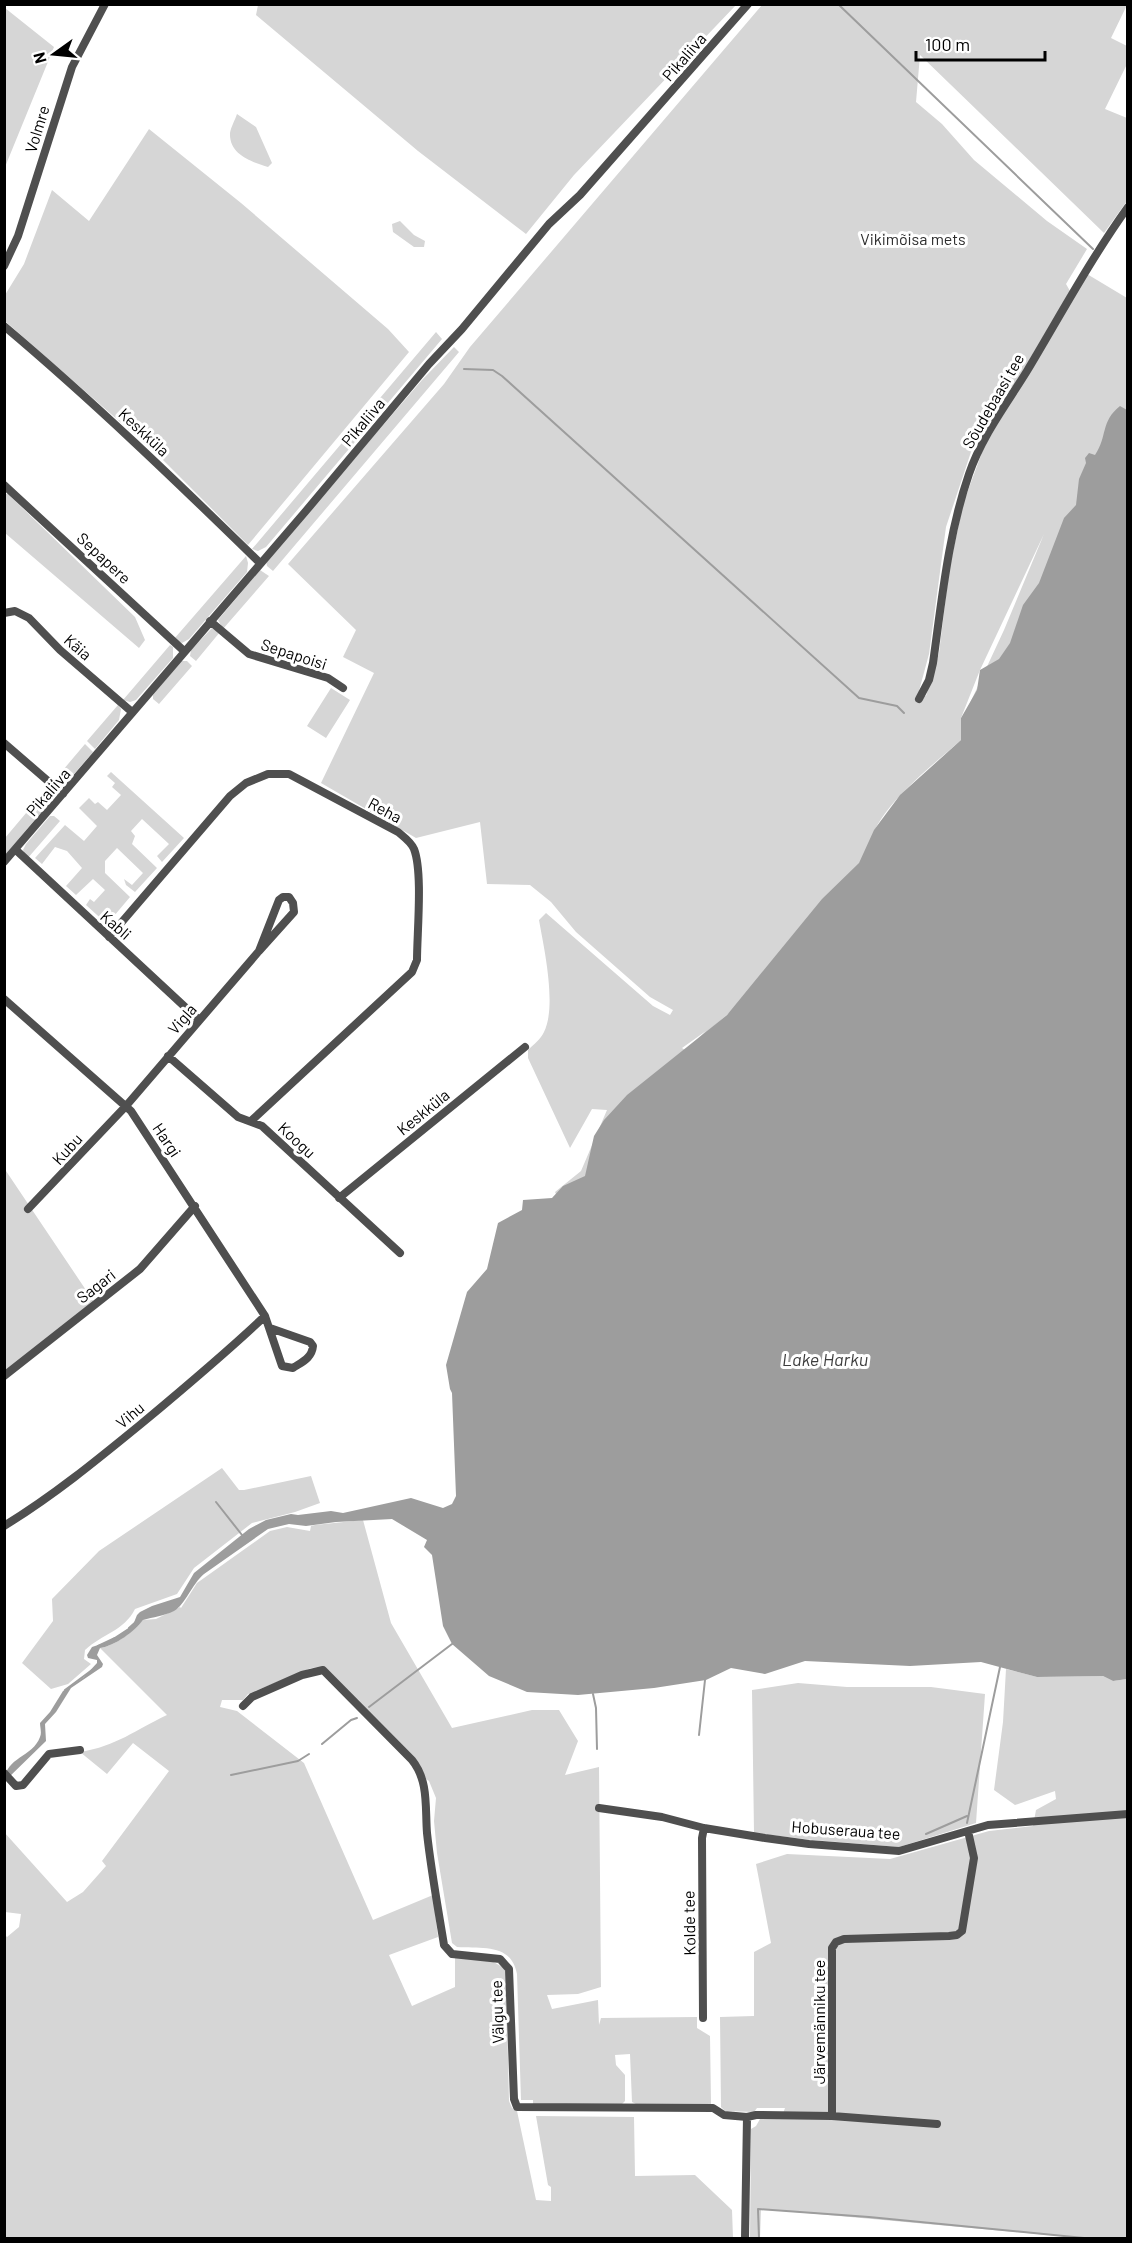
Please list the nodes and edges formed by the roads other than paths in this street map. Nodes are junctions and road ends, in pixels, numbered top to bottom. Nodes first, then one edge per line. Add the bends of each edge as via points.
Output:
1 (105, 4) edge
2 (748, 4) edge
3 (1128, 207) edge
4 (4, 266) edge
5 (4, 326) edge
6 (4, 485) edge
7 (260, 563) junction
8 (4, 613) edge
9 (210, 621) junction
10 (184, 651) junction
11 (342, 688) dead end
12 (919, 699) dead end
13 (132, 712) junction
14 (4, 744) edge
15 (63, 794) junction
16 (16, 850) junction
17 (4, 862) edge
18 (109, 938) junction
19 (259, 951) junction
20 (4, 999) edge
21 (200, 1020) junction
22 (525, 1047) dead end
23 (168, 1056) junction
24 (126, 1106) junction
25 (251, 1121) junction
26 (339, 1198) junction
27 (195, 1206) junction
28 (28, 1209) dead end
29 (400, 1253) dead end
30 (265, 1316) junction
31 (270, 1328) junction
32 (4, 1376) edge
33 (4, 1526) edge
34 (243, 1706) dead end
35 (80, 1750) dead end
36 (7, 1775) edge
37 (599, 1808) dead end
38 (1128, 1814) edge
39 (704, 1828) junction
40 (968, 1831) junction
41 (704, 2018) dead end
42 (832, 2116) junction
43 (747, 2117) junction
44 (937, 2124) dead end
45 (746, 2238) edge

1 - 4 street, Volmre via 72,67 18,237
2 - 7 street, Pikaliiva via 580,195 549,224
3 - 12 street, Sõudebaasi tee via 1088,265 972,465 952,534 933,663
5 - 7 street, Keskküla via 88,398
6 - 10 street, Sepapere
7 - 9 street, Pikaliiva
8 - 13 street, Käia via 15,611 29,618
9 - 10 street, Pikaliiva
9 - 11 street, Sepapoisi via 249,654 328,678
10 - 13 street, Pikaliiva
13 - 15 street, Pikaliiva
14 - 15 street
15 - 16 street, Pikaliiva
16 - 17 street, Pikaliiva
16 - 18 street, Kabli
18 - 21 street, Kabli
18 - 25 street, Reha via 230,796 246,783 268,774 289,774 408,840 414,849 418,872 417,960 412,972
19 - 19 street, Vigla via 279,900 288,897 294,912
19 - 21 street, Vigla
20 - 24 street, Hargi
21 - 23 street, Vigla
22 - 26 street, Keskküla
23 - 24 street, Vigla
23 - 25 street, Koogu via 238,1117
24 - 27 street, Hargi
24 - 28 street, Kubu
25 - 26 street, Koogu via 262,1126
26 - 29 street, Koogu
27 - 30 street, Hargi
27 - 32 street, Sagari via 140,1269
30 - 31 street, Hargi
30 - 33 street, Vihu via 211,1367 117,1444
31 - 31 street, Hargi via 282,1366 293,1368 308,1359 313,1346 310,1342
34 - 43 street, Välgu tee via 252,1697 323,1670 418,1767 444,1945 452,1954 500,1959 508,1969 517,2107 713,2108 724,2115
35 - 36 street via 49,1754 22,1785 16,1786
37 - 39 street, Hobuseraua tee
38 - 40 street, Hobuseraua tee via 988,1825
39 - 40 street, Hobuseraua tee via 809,1844 899,1851
39 - 41 street, Kolde tee
40 - 42 street, Järvemänniku tee via 974,1858 962,1931 950,1936 844,1939 832,1948
42 - 43 street
42 - 44 street
43 - 45 street

